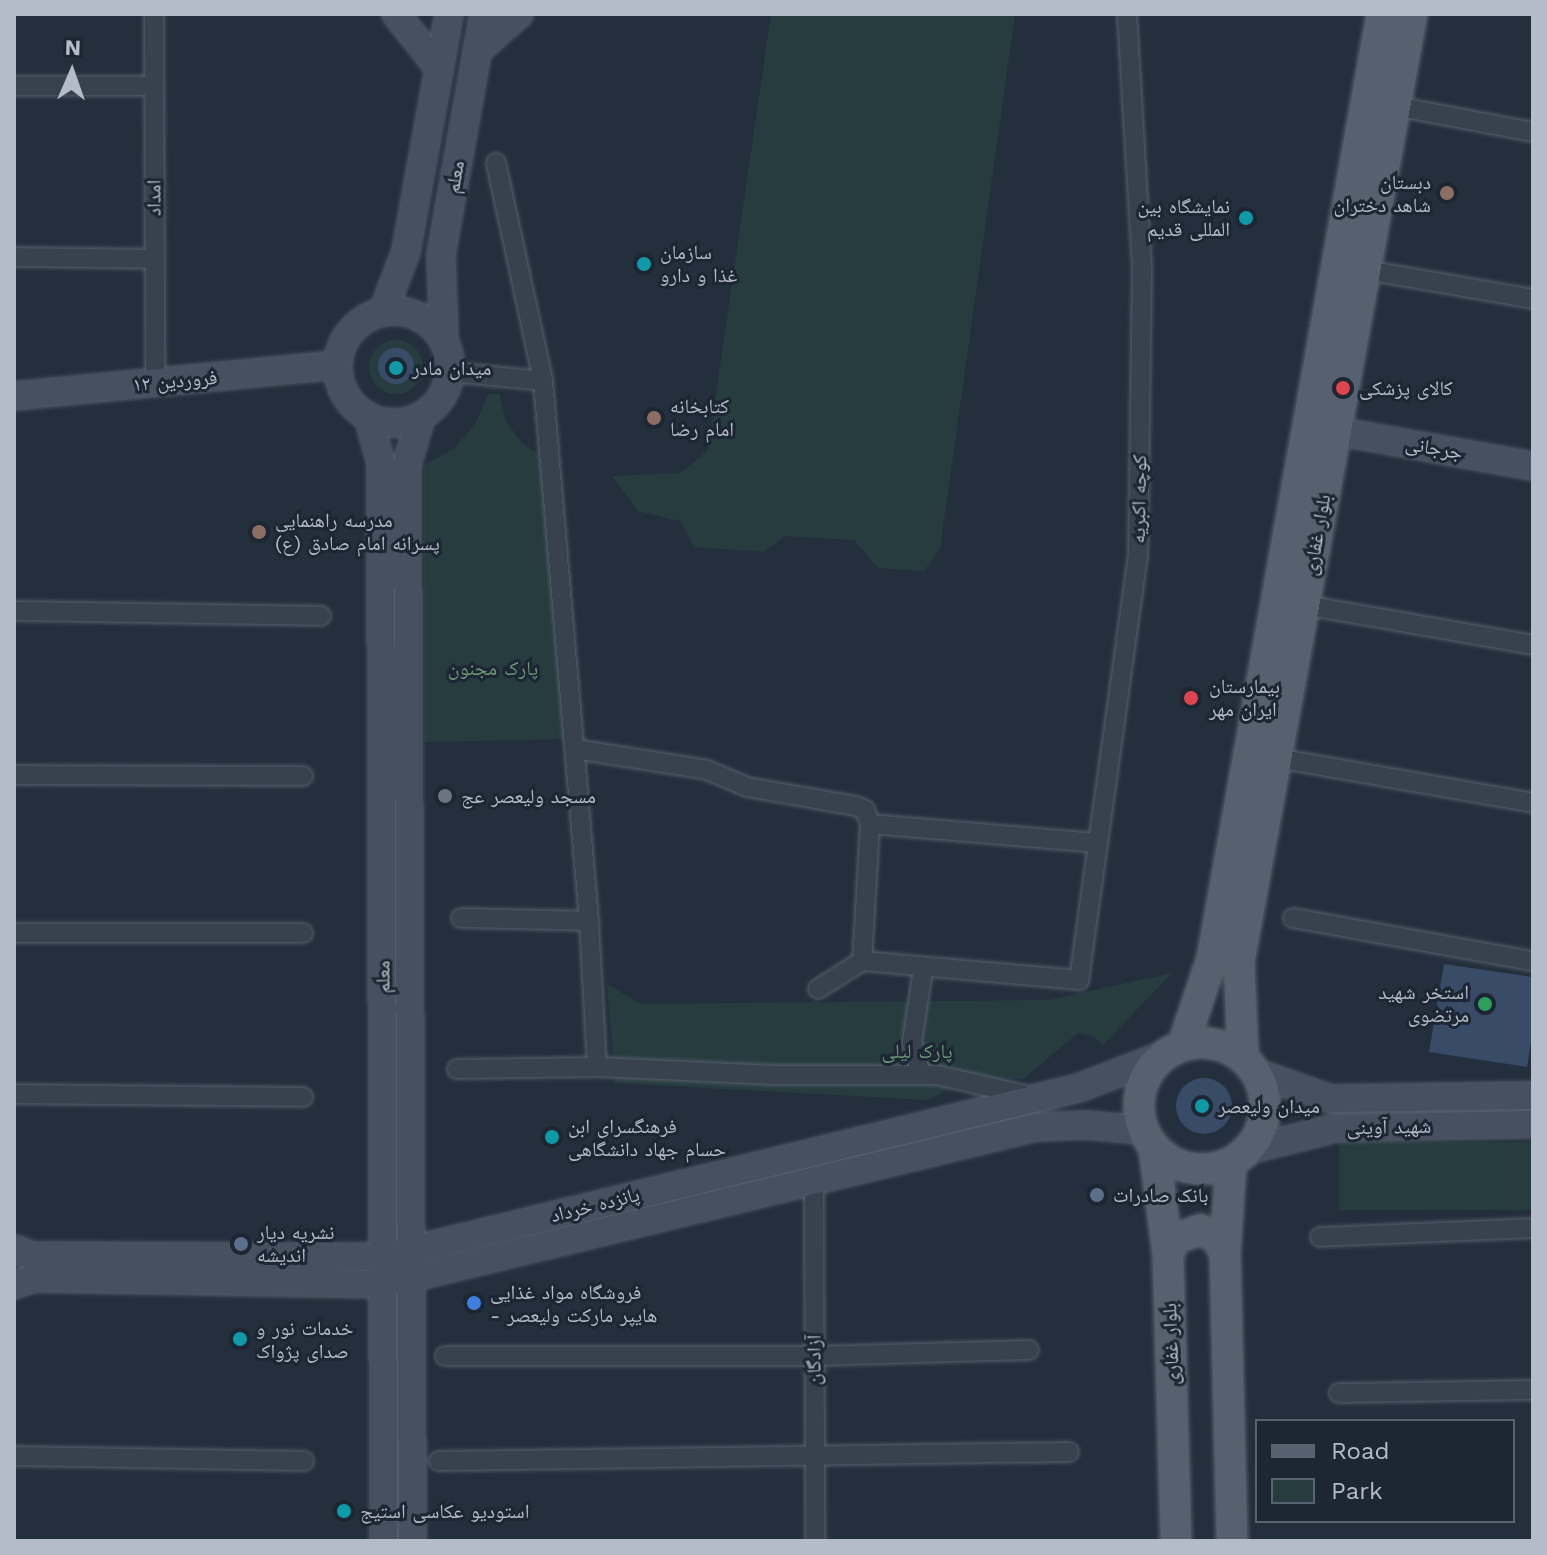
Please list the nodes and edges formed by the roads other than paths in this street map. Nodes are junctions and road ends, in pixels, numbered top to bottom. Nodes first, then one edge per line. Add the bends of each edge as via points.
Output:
1 (154, 14) edge
2 (396, 14) edge
3 (449, 14) edge
4 (484, 14) edge
5 (519, 14) edge
6 (1127, 14) edge
7 (1361, 14) edge
8 (1382, 14) edge
9 (1412, 14) edge
10 (477, 51) junction
11 (1374, 58) junction
12 (439, 68) junction
13 (14, 86) edge
14 (154, 86) junction
15 (1395, 106) junction
16 (1533, 132) edge
17 (496, 163) dead end
18 (14, 257) edge
19 (154, 259) junction
20 (1365, 270) junction
21 (1533, 299) edge
22 (383, 312) junction
23 (444, 341) junction
24 (337, 365) junction
25 (450, 372) junction
26 (543, 381) junction
27 (155, 383) junction
28 (14, 396) edge
29 (368, 416) junction
30 (421, 417) junction
31 (1336, 431) junction
32 (1533, 466) edge
33 (1304, 605) junction
34 (14, 611) edge
35 (321, 616) dead end
36 (1533, 645) edge
37 (575, 749) junction
38 (1276, 758) junction
39 (14, 775) edge
40 (303, 776) dead end
41 (1533, 803) edge
42 (870, 824) junction
43 (1097, 843) junction
44 (461, 918) dead end
45 (1293, 918) dead end
46 (589, 921) junction
47 (14, 933) edge
48 (303, 933) dead end
49 (862, 961) junction
50 (1533, 961) edge
51 (923, 969) junction
52 (818, 989) dead end
53 (1174, 1050) junction
54 (1250, 1065) junction
55 (597, 1067) junction
56 (457, 1069) dead end
57 (921, 1075) junction
58 (14, 1094) edge
59 (1533, 1096) edge
60 (303, 1097) dead end
61 (1039, 1098) junction
62 (1533, 1124) edge
63 (1148, 1139) junction
64 (1239, 1157) junction
65 (814, 1179) junction
66 (1533, 1228) edge
67 (1320, 1237) dead end
68 (14, 1249) edge
69 (410, 1250) junction
70 (1225, 1253) junction
71 (1168, 1255) junction
72 (384, 1257) junction
73 (410, 1279) junction
74 (384, 1284) junction
75 (14, 1285) edge
76 (1029, 1350) dead end
77 (445, 1356) dead end
78 (814, 1356) junction
79 (1533, 1390) edge
80 (1339, 1393) dead end
81 (1069, 1452) dead end
82 (14, 1456) edge
83 (815, 1458) junction
84 (304, 1461) dead end
85 (439, 1461) dead end
86 (384, 1541) edge
87 (412, 1541) edge
88 (815, 1541) edge
89 (1176, 1541) edge
90 (1232, 1541) edge

1 - 14 street, امداد
2 - 12 main road
3 - 12 main road, معلم
4 - 10 main road, معلم
5 - 10 main road
6 - 43 street, کوچه اکبریه via 1142,267 1138,557
7 - 11 main road via 1373,31
8 - 11 main road, بلوار غفاری
9 - 15 main road, بلوار غفاری
10 - 23 main road, معلم via 441,255
11 - 53 main road, بلوار غفاری via 1212,959
12 - 22 main road, معلم via 406,251
13 - 14 street
14 - 19 street, امداد
15 - 16 street
15 - 20 main road, بلوار غفاری
17 - 26 street
18 - 19 street
19 - 27 street, امداد
20 - 21 street
20 - 31 main road, بلوار غفاری
22 - 23 main road via 411,313 431,323
22 - 24 main road via 351,331
23 - 25 main road
24 - 27 main road, ۱۲ فروردین
24 - 29 main road via 344,393
25 - 26 street
25 - 30 main road via 438,403
26 - 37 street
27 - 28 main road, ۱۲ فروردین
29 - 30 main road via 400,423
29 - 72 main road, معلم via 381,463
30 - 69 main road, معلم via 407,464
31 - 32 main road, جرجانی
31 - 33 main road, بلوار غفاری
33 - 36 street
33 - 38 main road, بلوار غفاری
34 - 35 street
37 - 42 street via 707,770 747,787 856,806 865,810
37 - 46 street
38 - 41 street
38 - 54 main road, بلوار غفاری via 1239,962
39 - 40 street
42 - 43 street
42 - 49 street
43 - 51 street, کوچه اکبریه via 1079,980
44 - 46 street
45 - 50 street
46 - 55 street
47 - 48 street
49 - 51 street
49 - 52 street
51 - 57 street via 912,1042
53 - 54 main road via 1204,1042 1225,1047
53 - 61 main road, پانزده خرداد
53 - 63 main road via 1150,1070 1141,1088 1138,1109
54 - 59 main road, شهید آوینی via 1331,1099
54 - 64 main road via 1264,1092 1265,1113 1259,1133
55 - 56 street
55 - 57 street
57 - 61 street
58 - 60 street
61 - 69 main road, پانزده خرداد
62 - 64 main road, شهید آوینی via 1336,1128
63 - 64 main road via 1181,1166 1206,1169
63 - 65 main road, پانزده خرداد via 1085,1125 1036,1127
63 - 71 main road, بلوار غفاری
64 - 70 main road
65 - 73 main road, پانزده خرداد
65 - 78 street, آزادگان
66 - 67 street
68 - 72 main road, پانزده خرداد via 32,1256
69 - 72 main road, پانزده خرداد
69 - 73 main road, معلم
70 - 71 main road via 1216,1237 1200,1230 1175,1239
70 - 90 main road
71 - 89 main road, بلوار غفاری
72 - 74 main road, معلم
73 - 74 main road, پانزده خرداد
73 - 87 main road, معلم
74 - 75 main road, پانزده خرداد via 34,1278
74 - 86 main road, معلم
76 - 78 street
77 - 78 street
78 - 83 street, آزادگان
79 - 80 street
81 - 83 street
82 - 84 street
83 - 85 street
83 - 88 street, آزادگان

